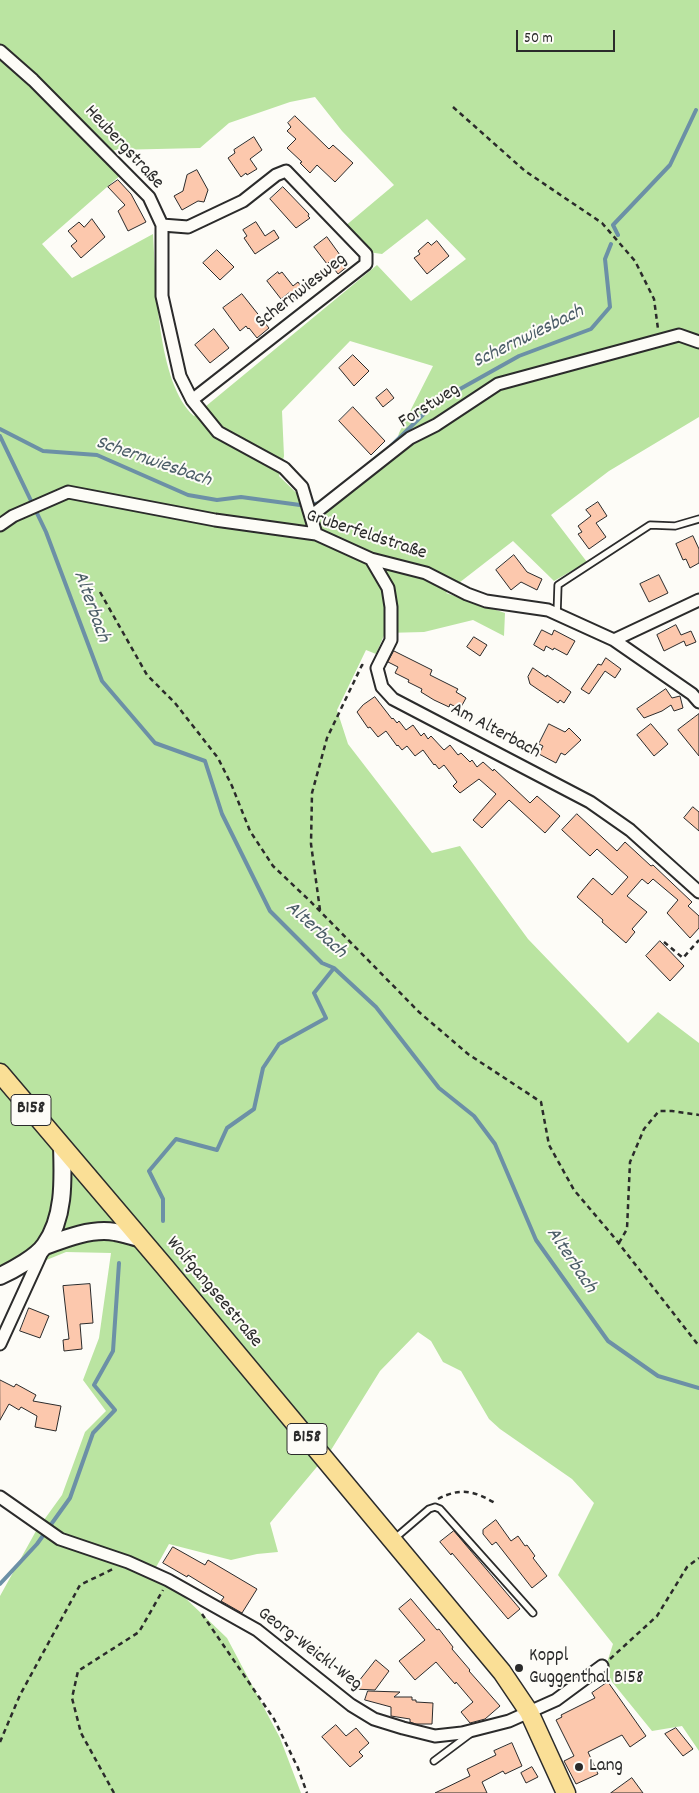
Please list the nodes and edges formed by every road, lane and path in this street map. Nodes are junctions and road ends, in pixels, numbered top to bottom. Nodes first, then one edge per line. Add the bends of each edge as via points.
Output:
1 (0, 51) edge
2 (453, 107) dead end
3 (162, 225) junction
4 (660, 340) junction
5 (699, 342) edge
6 (192, 400) junction
7 (311, 516) junction
8 (699, 519) edge
9 (0, 525) edge
10 (316, 534) junction
11 (371, 559) junction
12 (100, 592) dead end
13 (699, 600) edge
14 (557, 615) junction
15 (614, 640) junction
16 (377, 668) junction
17 (699, 702) edge
18 (699, 892) edge
19 (320, 911) junction
20 (699, 940) edge
21 (664, 942) dead end
22 (0, 1073) edge
23 (699, 1115) edge
24 (62, 1146) junction
25 (139, 1238) junction
26 (618, 1244) junction
27 (45, 1246) junction
28 (0, 1276) edge
29 (0, 1344) edge
30 (699, 1346) edge
31 (0, 1497) edge
32 (495, 1503) dead end
33 (429, 1509) junction
34 (392, 1541) junction
35 (699, 1558) edge
36 (128, 1562) junction
37 (168, 1580) junction
38 (201, 1612) dead end
39 (533, 1613) dead end
40 (602, 1666) joint
41 (529, 1712) junction
42 (478, 1729) junction
43 (0, 1742) edge
44 (434, 1761) dead end
45 (114, 1793) edge
46 (307, 1793) edge
47 (566, 1793) edge

1 - 3 street, Heubergstraße via 149,197
2 - 4 path via 525,170 602,223 636,261 654,299
3 - 6 street, Heubergstraße via 162,296 180,376
3 - 6 street, Schernwiesweg via 188,227 242,201 286,171 366,254 366,264
4 - 5 street, Forstweg via 679,335
4 - 7 street, Forstweg via 498,384 436,425 410,438
6 - 7 street, Heubergstraße via 218,432 284,468 302,487
7 - 10 street, Heubergstraße
8 - 14 lane via 675,526 650,525 558,585
9 - 10 street, Gruberfeldstraße via 68,492 215,520
10 - 11 street, Gruberfeldstraße
11 - 14 street, Gruberfeldstraße via 426,573 486,601 548,610
11 - 16 street via 388,588 392,607 391,640
12 - 19 path via 147,675 175,703 218,758 250,832 273,866
13 - 15 street
14 - 15 street, Gruberfeldstraße
15 - 17 street, Gruberfeldstraße
16 - 18 street, Am Alterbach via 382,687 394,699 590,802 630,830
16 - 19 path via 362,665 327,738 312,794 311,844
19 - 26 path via 426,1018 468,1054 541,1102 549,1145 574,1190
20 - 21 path via 683,958
22 - 24 main road, Wolfgangseestraße / B158
23 - 26 path via 659,1111 644,1129 630,1162 627,1229
24 - 25 main road, Wolfgangseestraße / B158
24 - 27 main road via 60,1207
25 - 27 main road via 114,1231 71,1236
25 - 34 main road, Wolfgangseestraße / B158
26 - 30 path
27 - 28 main road
27 - 29 street
31 - 36 street, Georg-Weickl-Weg via 60,1539
32 - 33 path via 478,1494 460,1491 437,1499
33 - 34 lane
33 - 39 lane via 435,1506 440,1509
34 - 41 main road, Wolfgangseestraße / B158 via 502,1672
35 - 40 path via 687,1567 657,1616
36 - 37 street, Georg-Weickl-Weg
36 - 43 path via 80,1585 20,1695
37 - 42 street, Georg-Weickl-Weg via 257,1630 351,1705 374,1719 434,1736
37 - 45 path via 139,1632 78,1671 72,1698 81,1733
38 - 46 path via 274,1718
40 - 41 street, Georg-Weickl-Weg via 556,1700
41 - 42 street, Georg-Weickl-Weg
41 - 47 main road, Wolfgangseestraße / B158
42 - 44 lane

